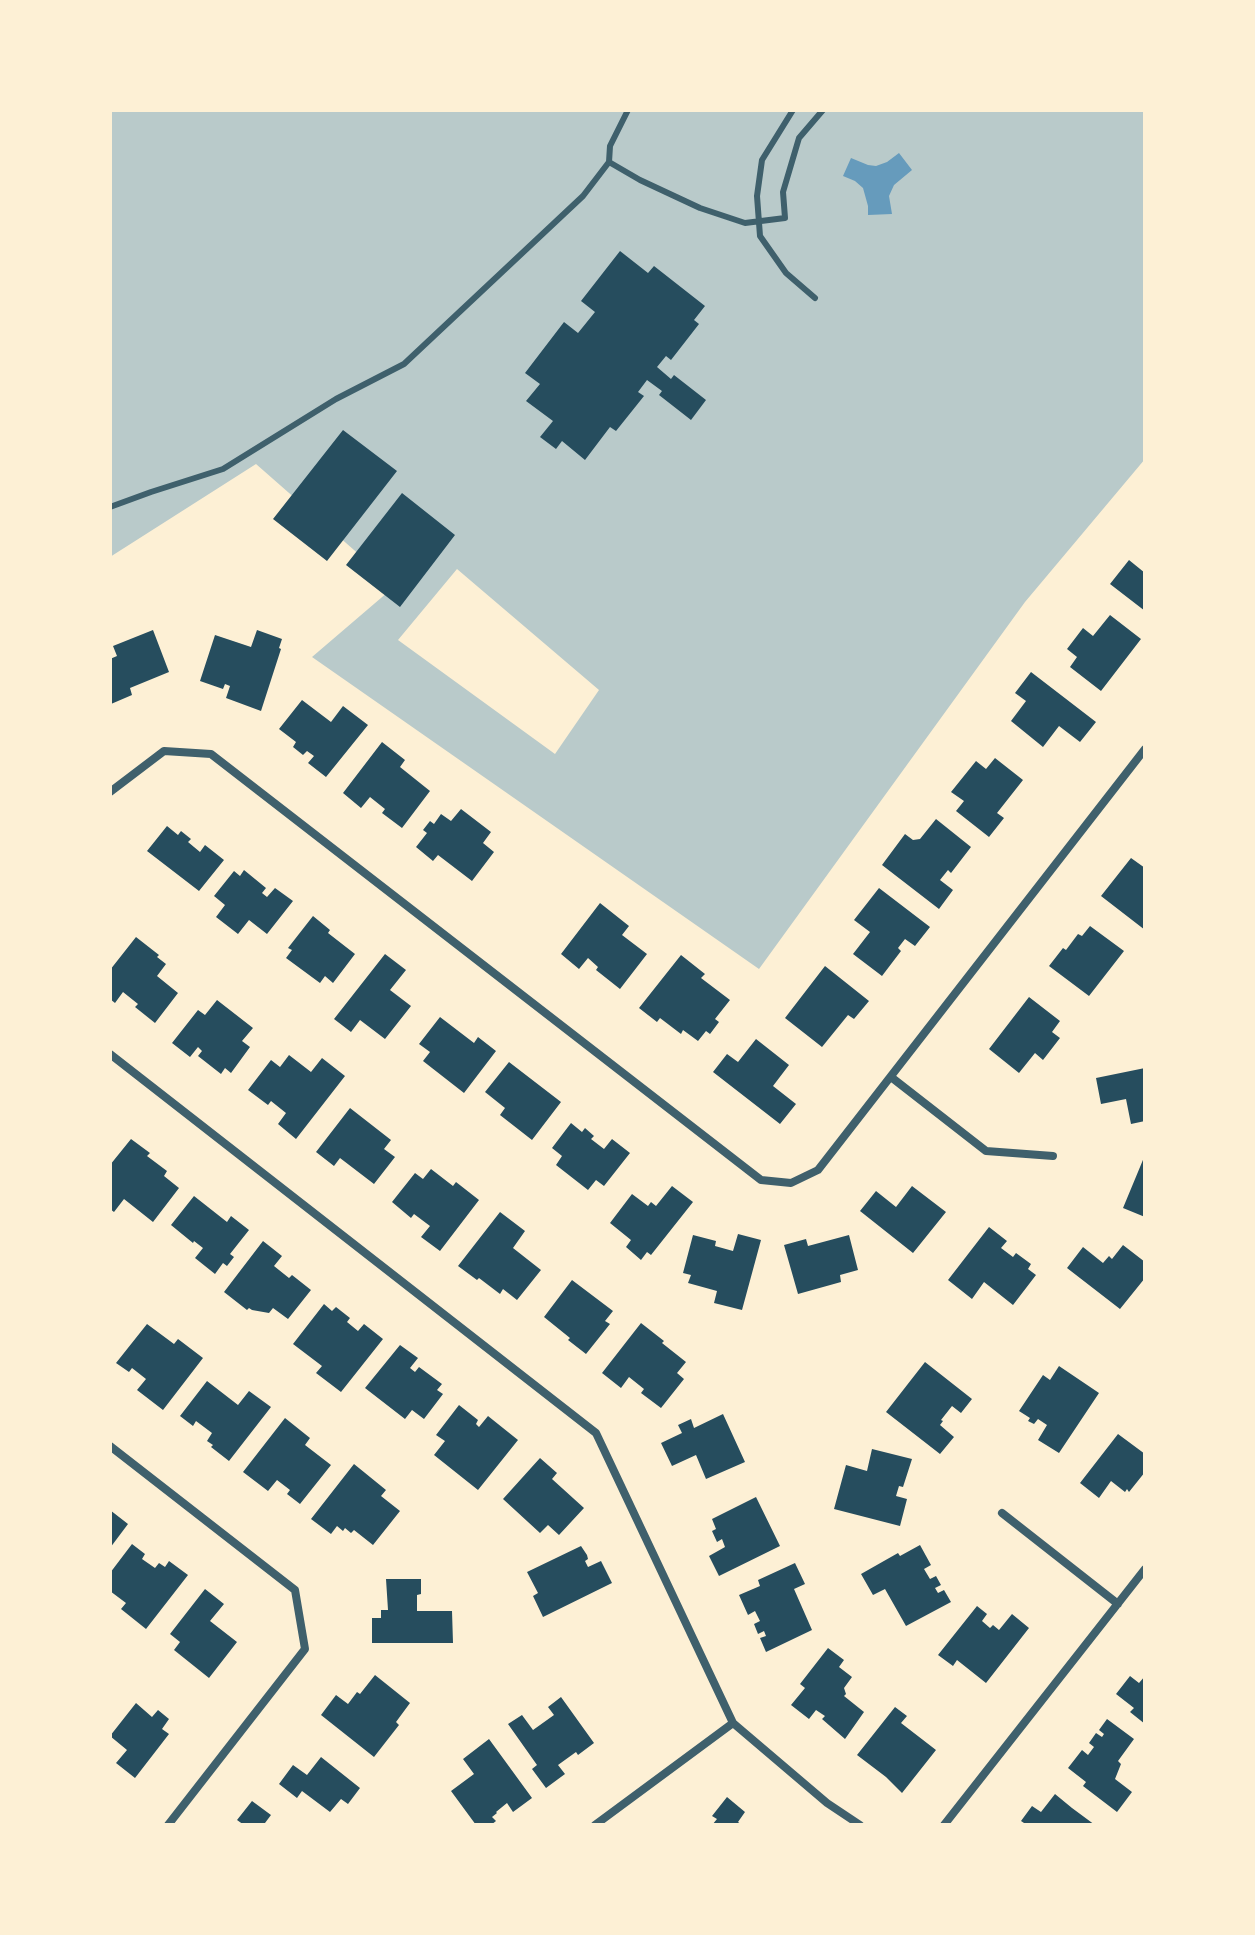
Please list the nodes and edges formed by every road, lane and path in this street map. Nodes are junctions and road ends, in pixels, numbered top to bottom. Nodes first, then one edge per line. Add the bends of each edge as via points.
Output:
1 (628, 110) edge
2 (793, 110) edge
3 (823, 110) edge
4 (609, 162) junction
5 (759, 222) junction
6 (815, 298) dead end
7 (110, 507) edge
8 (1145, 749) edge
9 (110, 792) edge
10 (110, 1054) edge
11 (891, 1077) junction
12 (1053, 1156) dead end
13 (110, 1446) edge
14 (1002, 1513) dead end
15 (1145, 1569) edge
16 (1118, 1604) junction
17 (733, 1723) junction
18 (168, 1825) edge
19 (595, 1825) edge
20 (860, 1825) edge
21 (944, 1825) edge

1 - 4 lane via 610,146
2 - 5 lane via 762,160
3 - 5 lane via 799,138 783,192 785,218
4 - 5 lane via 700,208 745,223
4 - 7 lane via 583,196 404,364 223,469
5 - 6 lane via 760,236 786,273
8 - 11 street
9 - 11 street via 164,751 211,754 761,1180 791,1183 818,1170
10 - 17 street via 596,1433
11 - 12 street via 986,1151
13 - 18 street via 295,1590 305,1649
14 - 16 street
15 - 16 street
16 - 21 street
17 - 19 street
17 - 20 street

